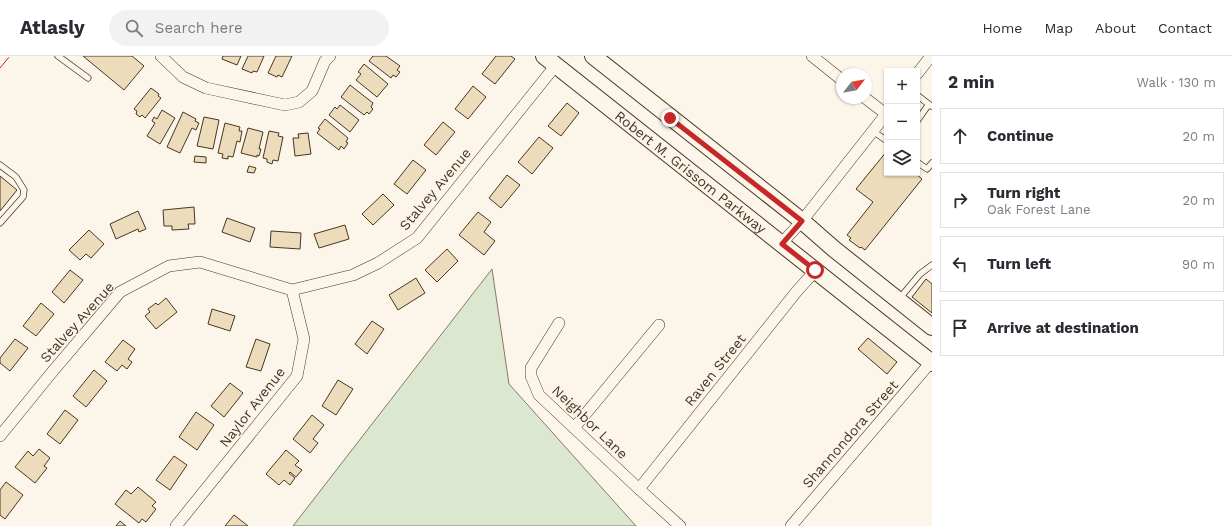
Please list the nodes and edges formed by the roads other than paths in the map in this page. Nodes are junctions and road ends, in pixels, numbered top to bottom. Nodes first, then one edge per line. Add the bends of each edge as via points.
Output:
1 (58, 56) edge
2 (161, 56) edge
3 (330, 56) edge
4 (594, 56) edge
5 (812, 56) edge
6 (931, 56) edge
7 (550, 61) edge
8 (920, 70) edge
9 (836, 75) edge
10 (88, 78) dead end
11 (920, 97) edge
12 (872, 103) edge
13 (931, 105) edge
14 (884, 112) edge
15 (884, 118) edge
16 (920, 118) edge
17 (873, 131) junction
18 (886, 140) edge
19 (932, 163) edge
20 (920, 164) edge
21 (0, 166) edge
22 (802, 221) junction
23 (0, 223) edge
24 (782, 244) junction
25 (932, 265) edge
26 (815, 270) junction
27 (292, 290) junction
28 (898, 300) junction
29 (559, 323) dead end
30 (659, 325) dead end
31 (932, 327) edge
32 (932, 362) edge
33 (574, 428) junction
34 (0, 436) edge
35 (639, 489) junction
36 (176, 526) edge
37 (680, 526) edge
38 (791, 526) edge

1 - 10 lane
2 - 3 street via 183,77 206,88 285,105 299,102 312,91
4 - 22 main road
5 - 9 street
6 - 8 street
7 - 24 main road, Robert M. Grissom Parkway
7 - 27 street, Stalvey Avenue via 417,238 378,263 353,275
11 - 13 lane
12 - 14 street
13 - 16 lane
15 - 17 street
17 - 18 lane
17 - 22 street
19 - 20 lane via 927,169
21 - 23 lane via 16,177 24,190 22,197
22 - 24 street
22 - 28 main road
24 - 26 main road, Robert M. Grissom Parkway
25 - 28 lane via 920,274
26 - 32 main road, Robert M. Grissom Parkway
26 - 35 street, Raven Street
27 - 34 street, Stalvey Avenue via 200,262 169,266 120,292
27 - 36 street, Naylor Avenue via 304,339 297,376
28 - 31 main road
29 - 33 street, Neighbor Lane via 531,368 531,376 539,395
30 - 33 street
32 - 38 street, Shannondora Street
33 - 35 street, Neighbor Lane
35 - 37 street, Neighbor Lane

